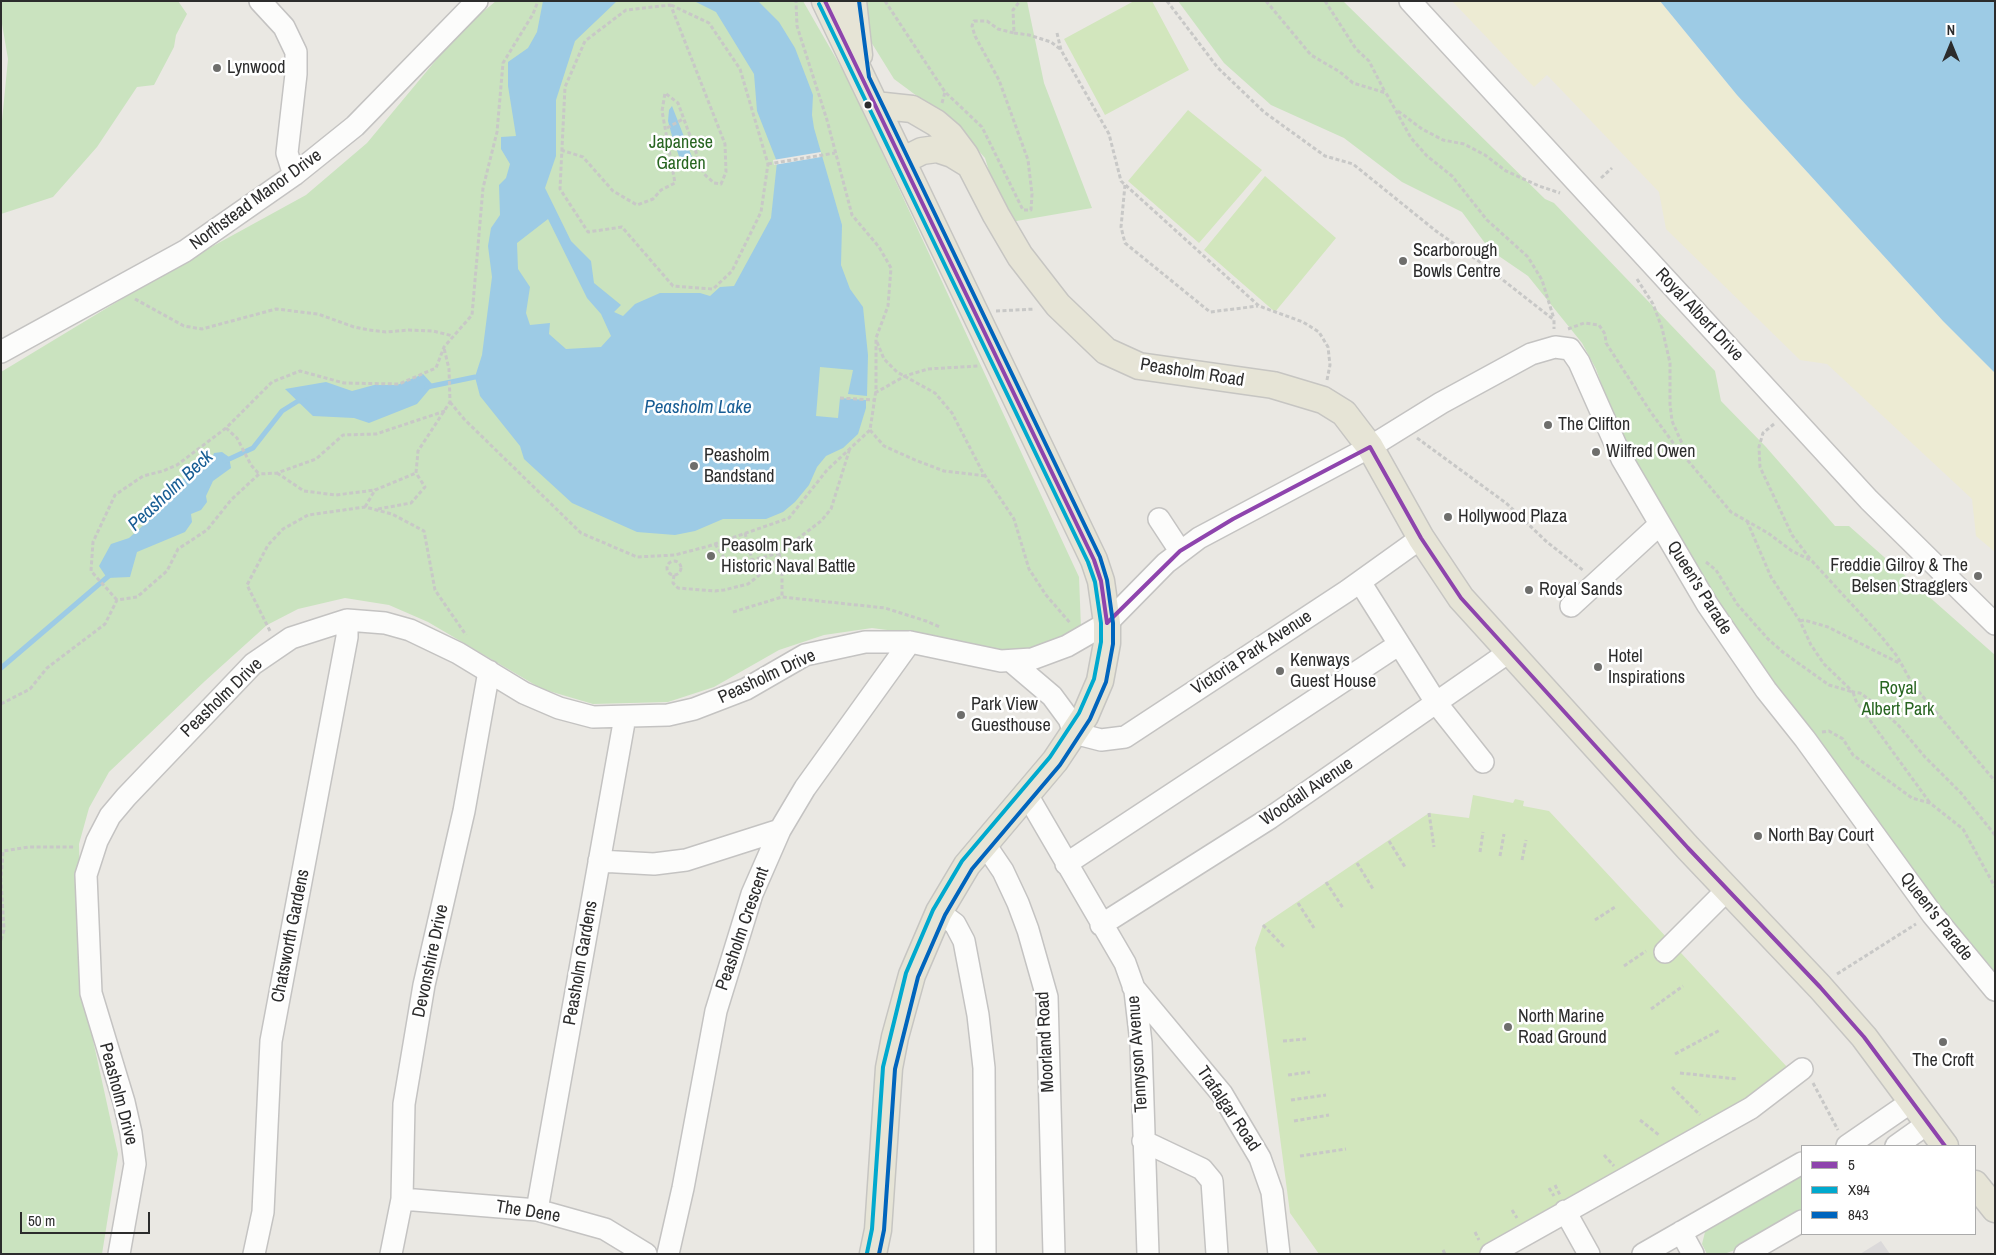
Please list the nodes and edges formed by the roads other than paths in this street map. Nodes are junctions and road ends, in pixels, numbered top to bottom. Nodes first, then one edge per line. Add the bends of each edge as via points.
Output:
1 (260, 1) edge
2 (477, 1) edge
3 (825, 1) edge
4 (853, 1) edge
5 (1410, 1) edge
6 (863, 79) junction
7 (875, 105) junction
8 (902, 161) junction
9 (971, 166) junction
10 (294, 175) junction
11 (1, 352) edge
12 (1370, 447) junction
13 (1159, 519) dead end
14 (1659, 525) junction
15 (1421, 538) junction
16 (1180, 551) junction
17 (1360, 582) junction
18 (1571, 606) dead end
19 (347, 620) junction
20 (1107, 624) junction
21 (1995, 624) edge
22 (910, 642) junction
23 (1398, 644) junction
24 (1509, 652) junction
25 (1012, 662) junction
26 (489, 671) junction
27 (1437, 704) junction
28 (625, 717) junction
29 (1074, 733) junction
30 (1483, 762) dead end
31 (1026, 793) junction
32 (780, 830) junction
33 (984, 843) junction
34 (599, 861) junction
35 (1066, 864) junction
36 (1727, 890) junction
37 (940, 912) junction
38 (1101, 925) junction
39 (1657, 950) road end
40 (1132, 986) junction
41 (1995, 990) edge
42 (1802, 1069) road end
43 (1911, 1102) junction
44 (1927, 1124) junction
45 (1143, 1140) junction
46 (1849, 1145) edge
47 (1897, 1145) edge
48 (1944, 1145) edge
49 (1801, 1164) edge
50 (1976, 1185) edge
51 (402, 1199) junction
52 (1995, 1209) edge
53 (537, 1210) junction
54 (1565, 1212) junction
55 (1801, 1222) edge
56 (1681, 1232) junction
57 (879, 1250) edge
58 (119, 1254) edge
59 (254, 1254) edge
60 (391, 1254) edge
61 (646, 1254) edge
62 (668, 1254) edge
63 (985, 1254) edge
64 (1054, 1254) edge
65 (1148, 1254) edge
66 (1217, 1254) edge
67 (1279, 1254) edge
68 (1491, 1254) edge
69 (1590, 1254) edge
70 (1643, 1254) edge
71 (1693, 1254) edge
72 (1745, 1254) edge

1 - 10 street via 284,27 296,52 287,153
2 - 10 street, Northstead Manor Drive via 355,126
3 - 6 main road
4 - 6 main road
5 - 21 street, Royal Albert Drive via 1869,500
6 - 7 main road
7 - 8 main road
7 - 9 main road, Peasholm Road via 903,107 925,116 950,135
8 - 9 main road via 922,150 937,149
8 - 20 main road via 1094,560 1101,581
9 - 12 main road, Peasholm Road via 1020,256 1058,305 1106,351 1139,366 1273,385 1323,400 1344,413
10 - 11 street, Northstead Manor Drive via 185,251
12 - 14 street, Queen's Parade via 1554,341 1570,349 1579,362 1622,459
12 - 15 main road, Peasholm Road
12 - 16 street, Peasholm Drive via 1233,519
13 - 16 street
14 - 18 street
14 - 41 street, Queen's Parade via 1766,690 1932,914
15 - 17 street, Victoria Park Avenue
15 - 24 main road, Peasholm Road via 1461,598
16 - 20 street, Peasholm Drive
17 - 23 street
17 - 29 street, Victoria Park Avenue via 1125,737 1101,740
19 - 26 street, Peasholm Drive via 384,623 410,630
19 - 58 street, Peasholm Drive via 291,638 253,664 126,797 110,816 95,847 86,875 91,993 132,1133 135,1164
19 - 59 street, Chatsworth Gardens via 347,637 271,1040 264,1212
20 - 25 street, Peasholm Drive via 1051,653
20 - 29 main road via 1100,681
22 - 25 street, Peasholm Drive
22 - 28 street, Peasholm Drive via 865,642 822,651 786,664 746,690 694,708 668,715
22 - 32 street, Peasholm Crescent via 805,788
23 - 27 street
23 - 35 street
24 - 27 street, Woodall Avenue
24 - 36 main road, Peasholm Road
25 - 29 street, Peasholm Drive via 1052,696
26 - 28 street, Peasholm Drive via 524,693 559,708 593,717
26 - 51 street, Devonshire Drive via 464,811 424,985 404,1104
27 - 30 street
27 - 38 street, Woodall Avenue via 1270,818
28 - 34 street, Peasholm Gardens
29 - 31 main road via 1055,761
31 - 33 main road
31 - 35 street, Tennyson Avenue
32 - 34 street via 686,860 654,864
32 - 62 street, Peasholm Crescent via 742,922 716,1011
33 - 37 main road
33 - 64 street, Moorland Road via 1003,871 1018,903 1046,997
34 - 53 street, Peasholm Gardens
35 - 38 street, Tennyson Avenue
36 - 39 street
36 - 43 main road, Peasholm Road via 1864,1037
37 - 57 main road via 912,975 889,1068
37 - 63 street via 955,924 964,941 978,1015 984,1068
38 - 40 street, Tennyson Avenue via 1125,963
40 - 45 street, Tennyson Avenue via 1141,1043
40 - 67 street, Trafalgar Road via 1222,1094 1260,1158 1272,1192
42 - 54 street via 1751,1108
43 - 44 main road, Peasholm Road
43 - 46 street
44 - 47 street
44 - 48 main road, Peasholm Road
45 - 65 street, Tennyson Avenue
45 - 66 street via 1202,1169 1212,1181
49 - 56 street
50 - 52 main road
51 - 53 street, The Dene
51 - 60 street, Devonshire Drive
53 - 61 street, The Dene via 605,1229
54 - 68 street
54 - 69 street
55 - 72 street
56 - 70 street
56 - 71 street

